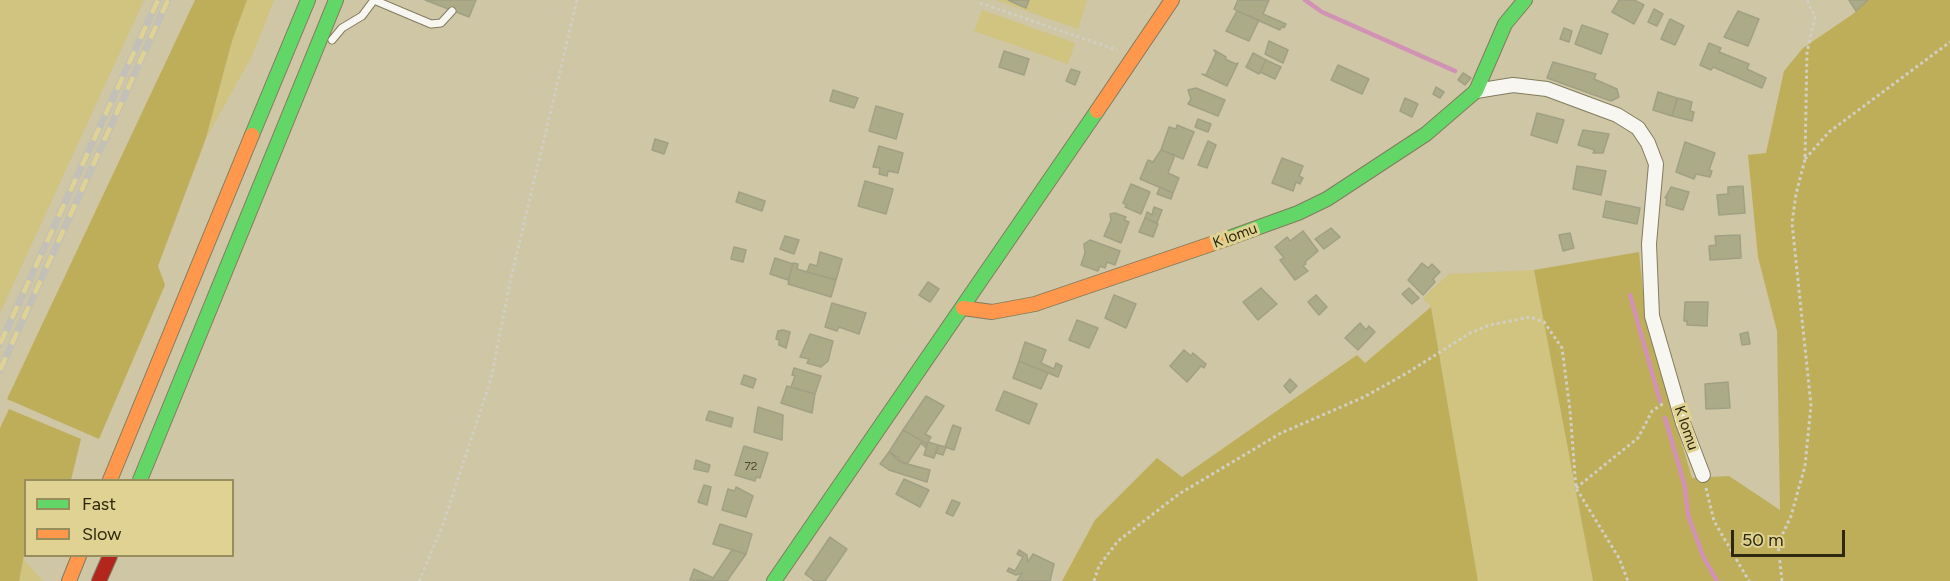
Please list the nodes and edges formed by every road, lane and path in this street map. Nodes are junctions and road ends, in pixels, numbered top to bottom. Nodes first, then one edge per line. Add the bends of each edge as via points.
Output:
1 (308, 0) edge
2 (336, 0) edge
3 (374, 0) edge
4 (577, 0) edge
5 (1172, 0) edge
6 (1525, 0) edge
7 (1807, 0) edge
8 (980, 3) dead end
9 (452, 10) dead end
10 (1950, 42) edge
11 (329, 46) dead end
12 (1132, 58) junction
13 (1476, 91) junction
14 (302, 108) dead end
15 (1805, 159) junction
16 (249, 209) junction
17 (963, 308) junction
18 (1675, 395) junction
19 (1703, 475) joint
20 (110, 479) edge
21 (140, 479) edge
22 (1576, 488) junction
23 (68, 557) edge
24 (78, 557) edge
25 (109, 557) edge
26 (59, 581) edge
27 (69, 581) edge
28 (99, 581) edge
29 (419, 581) edge
30 (774, 581) edge
31 (1094, 581) edge
32 (1628, 581) edge
33 (1749, 581) edge
34 (1782, 581) edge

1 - 20 main road
2 - 16 main road
3 - 9 lane via 430,24 441,23
3 - 11 lane via 362,16 337,33
4 - 29 path via 491,379 442,527
5 - 12 main road
6 - 13 main road, K lomu via 1505,24
7 - 15 path via 1815,17 1805,78
8 - 12 path
10 - 15 path via 1829,132
12 - 17 main road
13 - 17 main road, K lomu via 1426,134 1327,199 1298,213 1035,304 992,312
13 - 18 street, K lomu via 1513,85 1547,89 1617,115 1638,128 1648,143 1656,164 1649,244 1652,316
14 - 16 lane
15 - 34 path via 1792,223 1811,405 1805,466 1791,516 1778,544
16 - 21 main road
17 - 30 main road
18 - 19 street, K lomu
18 - 22 path via 1652,411 1638,438
19 - 33 path via 1714,521
22 - 31 path via 1562,348 1544,322 1530,317 1470,333 1364,397 1281,433 1179,495 1118,541 1099,566
22 - 32 path
23 - 26 main road
24 - 27 main road
25 - 28 main road

